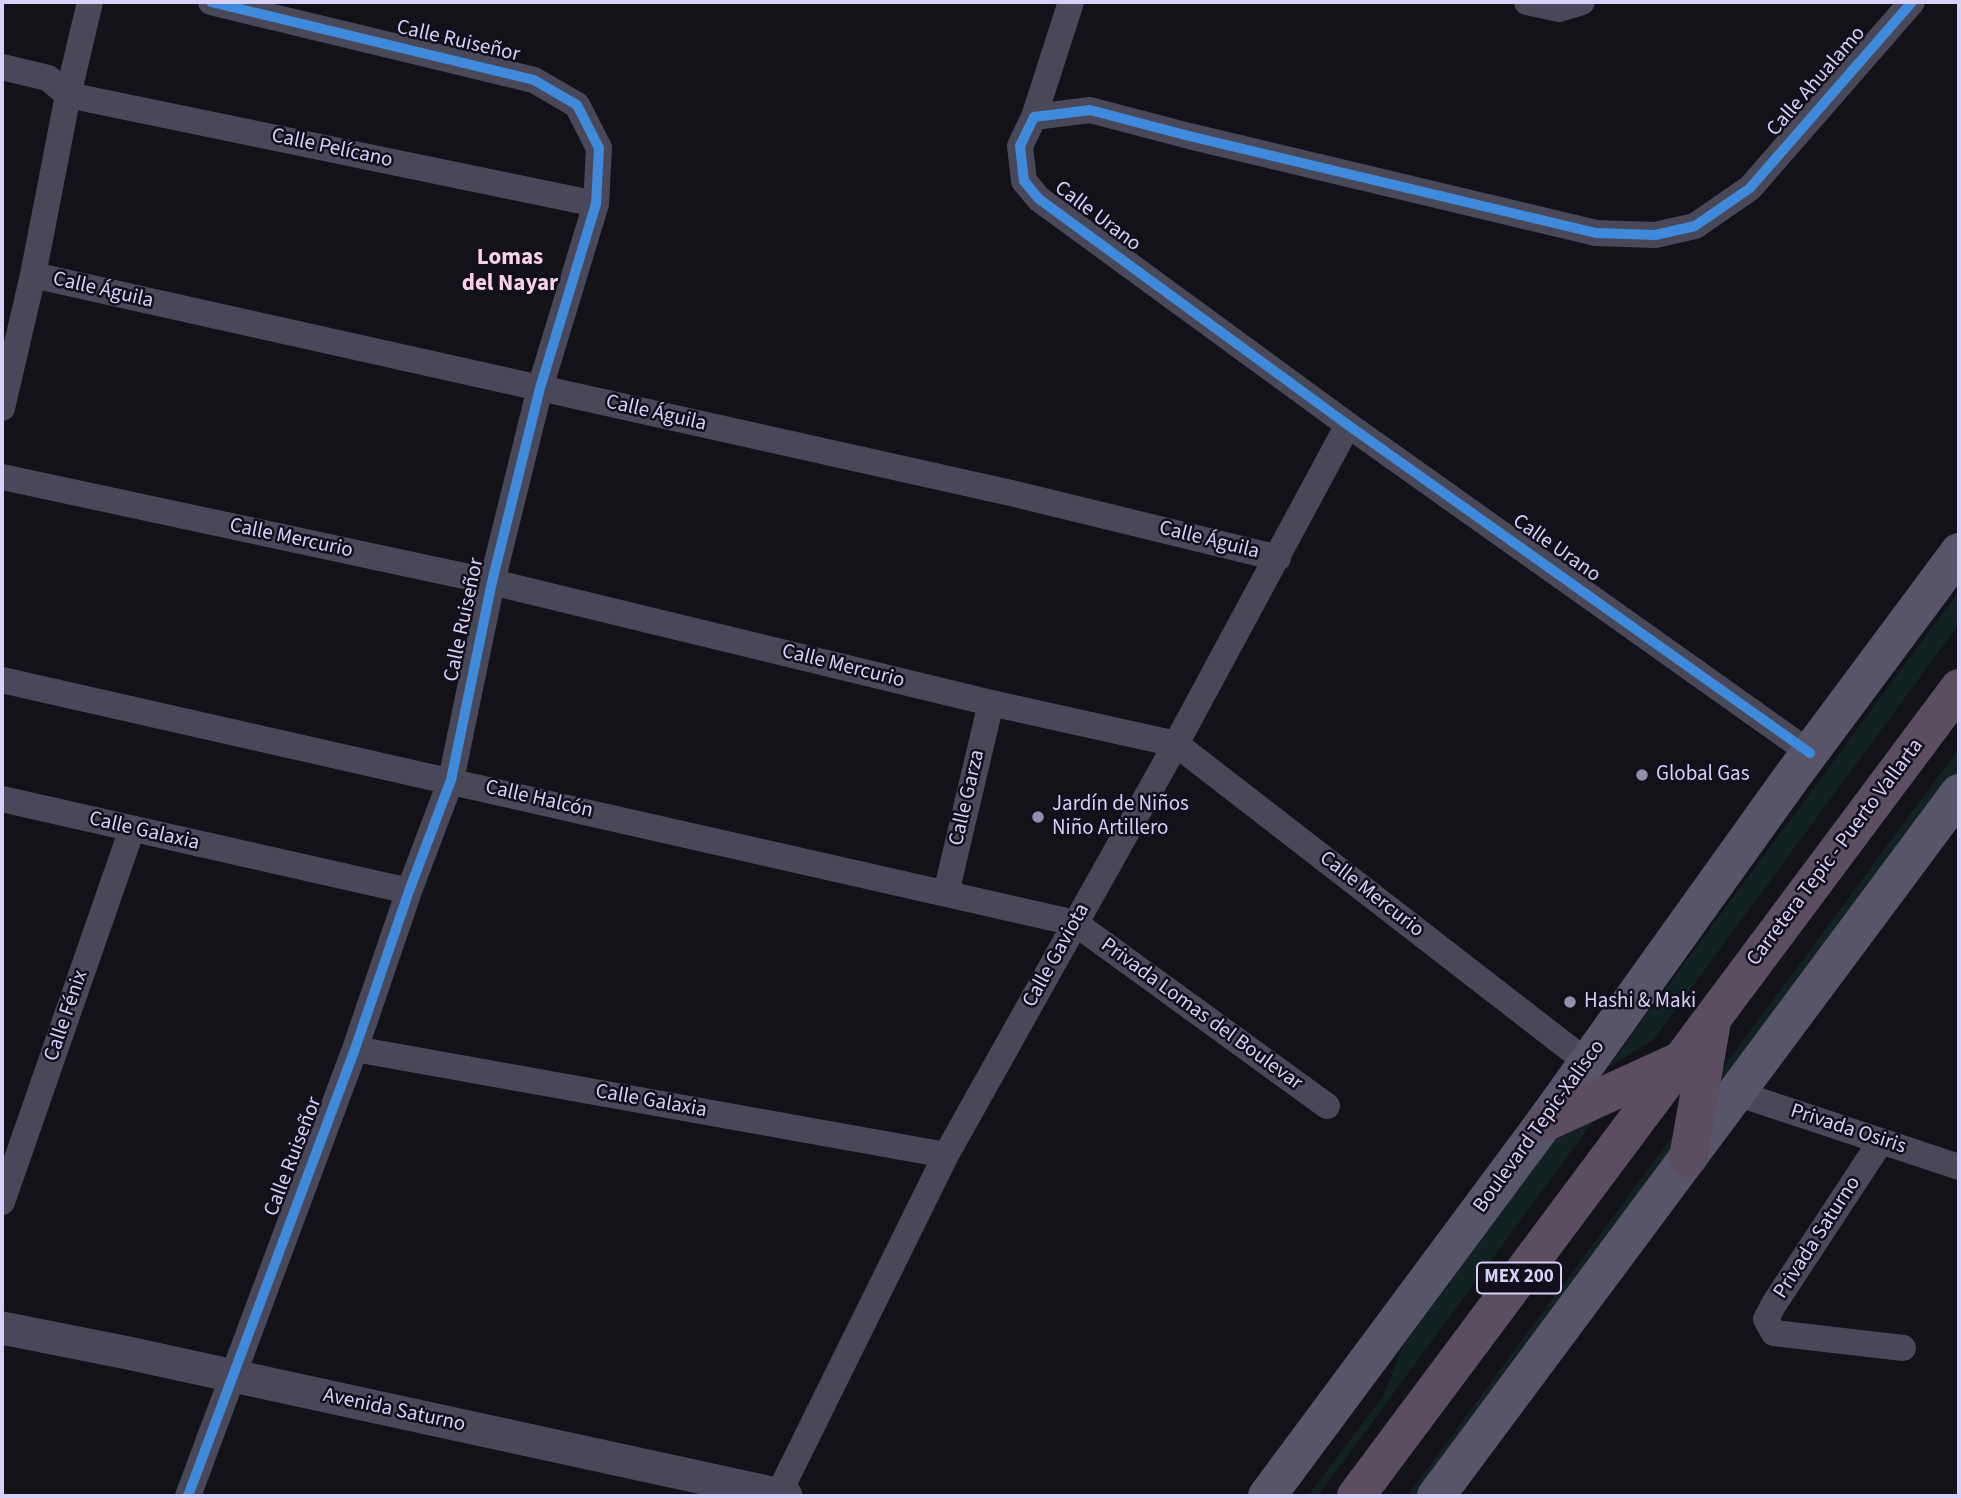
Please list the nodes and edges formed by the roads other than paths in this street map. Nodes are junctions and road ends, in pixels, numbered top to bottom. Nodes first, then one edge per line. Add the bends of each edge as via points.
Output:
1 (90, 2) edge
2 (211, 2) edge
3 (1071, 2) edge
4 (1527, 2) edge
5 (1581, 2) edge
6 (1912, 2) edge
7 (2, 67) edge
8 (68, 95) junction
9 (1034, 117) junction
10 (596, 204) junction
11 (33, 275) junction
12 (540, 388) junction
13 (2, 408) edge
14 (1349, 425) junction
15 (2, 477) edge
16 (1959, 552) edge
17 (1278, 558) junction
18 (492, 582) junction
19 (2, 680) edge
20 (1959, 688) edge
21 (990, 703) junction
22 (1176, 744) junction
23 (1810, 753) junction
24 (451, 780) junction
25 (1959, 793) edge
26 (2, 799) edge
27 (132, 829) junction
28 (409, 891) junction
29 (946, 893) junction
30 (1075, 923) junction
31 (1713, 1018) junction
32 (355, 1049) junction
33 (1682, 1059) junction
34 (1588, 1063) junction
35 (1736, 1093) junction
36 (1327, 1106) dead end
37 (1544, 1123) junction
38 (1881, 1141) junction
39 (946, 1155) junction
40 (1688, 1158) junction
41 (1959, 1167) edge
42 (2, 1202) edge
43 (2, 1328) edge
44 (1903, 1348) dead end
45 (1373, 1353) junction
46 (232, 1376) junction
47 (782, 1495) edge
48 (188, 1496) edge
49 (1267, 1496) edge
50 (1289, 1496) edge
51 (1356, 1496) edge
52 (1436, 1496) edge

1 - 8 street
2 - 10 street, Calle Ruiseñor via 534,80 577,105 599,148
3 - 9 street
4 - 5 street via 1559,9
6 - 9 street, Calle Ahualamo via 1750,188 1695,226 1655,235 1596,233 1090,110
7 - 8 street via 48,78
8 - 10 street, Calle Pelícano
8 - 11 street
9 - 14 street, Calle Urano via 1020,146 1024,181 1039,199
10 - 12 street, Calle Ruiseñor
11 - 12 street, Calle Águila
11 - 13 street
12 - 17 street, Calle Águila
12 - 18 street, Calle Ruiseñor
14 - 17 street, Calle Gaviota
14 - 23 street, Calle Urano
15 - 18 street, Calle Mercurio
16 - 23 main road, Boulevard Tepic-Xalisco / MEX 200
17 - 22 street, Calle Gaviota
18 - 21 street, Calle Mercurio
18 - 24 street, Calle Ruiseñor
19 - 24 street, Calle Halcón
20 - 31 highway, Carretera Tepic - Puerto Vallarta / MEX 200
21 - 22 street, Calle Mercurio
21 - 29 street, Calle Garza
22 - 30 street, Calle Gaviota
22 - 34 street, Calle Mercurio
23 - 34 main road, Boulevard Tepic-Xalisco / MEX 200
24 - 28 street, Calle Ruiseñor
24 - 29 street, Calle Halcón
25 - 35 main road, MEX 200
26 - 27 street, Calle Galaxia
27 - 28 street, Calle Galaxia
27 - 42 street, Calle Fénix
28 - 32 street, Calle Ruiseñor
29 - 30 street, Calle Halcón
30 - 36 street, Privada Lomas del Boulevar
30 - 39 street, Calle Gaviota
31 - 33 highway, MEX 200
31 - 40 highway
32 - 39 street, Calle Galaxia
32 - 46 street, Calle Ruiseñor
33 - 37 highway
33 - 51 highway, MEX 200
34 - 37 main road, Boulevard Tepic-Xalisco / MEX 200
35 - 38 street, Privada Osiris
35 - 40 main road, MEX 200
37 - 45 main road, Boulevard Tepic-Xalisco / MEX 200
38 - 41 street, Privada Osiris
38 - 44 street, Privada Saturno via 1766,1319 1774,1333
39 - 47 street, Calle Gaviota
40 - 52 main road, MEX 200
43 - 46 street, Avenida Saturno
45 - 49 main road, Boulevard Tepic-Xalisco / MEX 200
45 - 50 main road via 1365,1392
46 - 47 street, Avenida Saturno
46 - 48 street, Calle Ruiseñor

